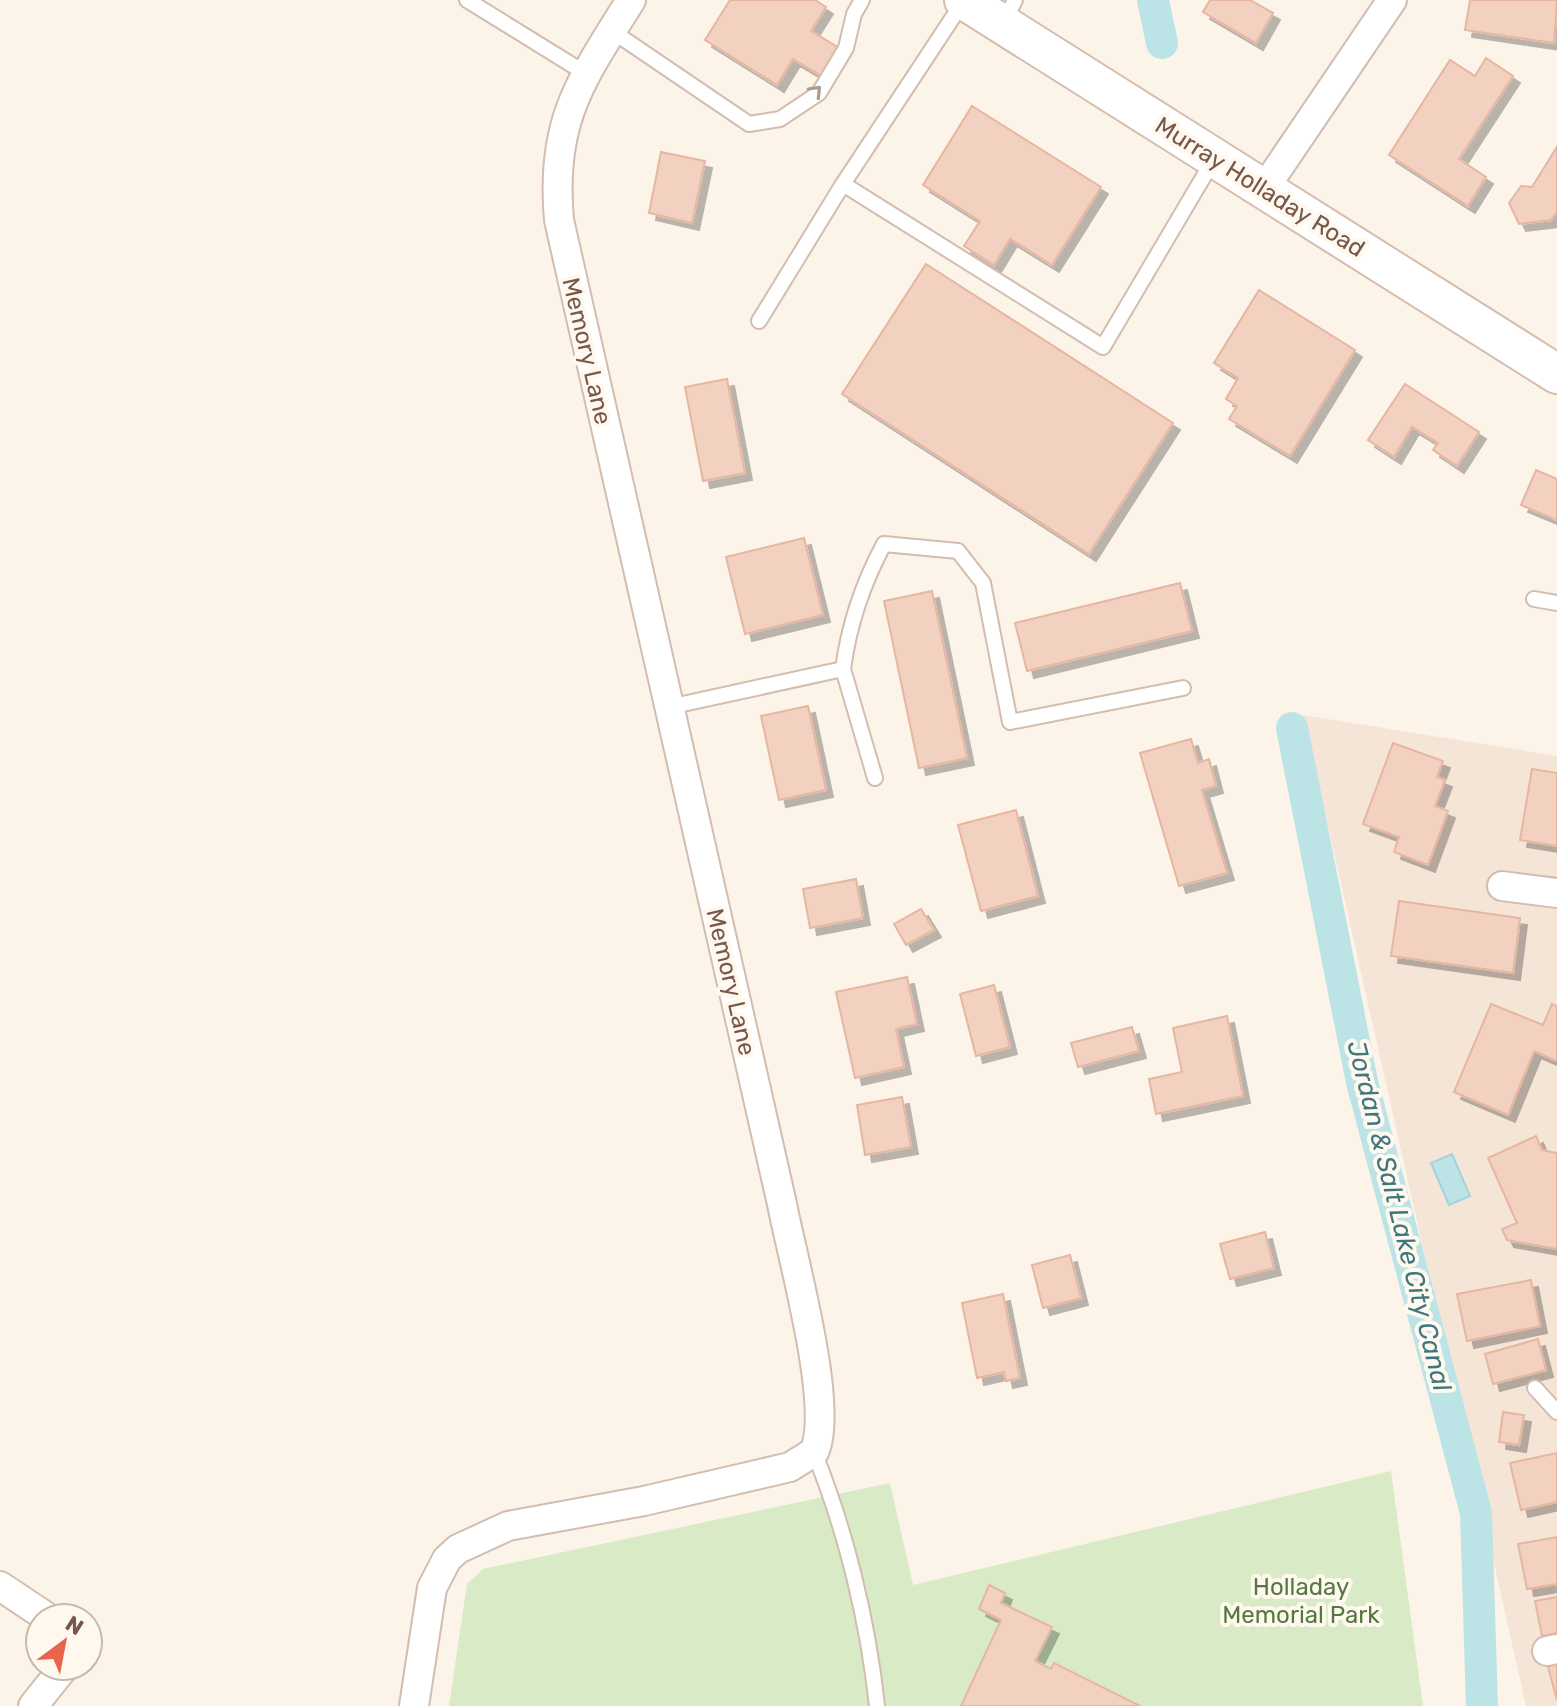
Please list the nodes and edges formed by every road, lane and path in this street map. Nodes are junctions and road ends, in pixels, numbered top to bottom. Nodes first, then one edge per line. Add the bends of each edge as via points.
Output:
1 (467, 0) edge
2 (631, 0) edge
3 (862, 0) edge
4 (964, 0) edge
5 (1392, 0) edge
6 (1009, 12) edge
7 (612, 31) junction
8 (585, 73) junction
9 (1214, 158) junction
10 (843, 184) junction
11 (1264, 189) junction
12 (759, 321) dead end
13 (1557, 374) edge
14 (1534, 599) dead end
15 (1557, 603) edge
16 (843, 669) junction
17 (1183, 688) dead end
18 (669, 707) junction
19 (875, 778) dead end
20 (1502, 886) dead end
21 (1557, 893) edge
22 (1535, 1388) dead end
23 (1557, 1412) edge
24 (814, 1452) junction
25 (0, 1586) edge
26 (24, 1602) edge
27 (52, 1682) edge
28 (33, 1706) edge
29 (414, 1706) edge
30 (877, 1706) edge

1 - 8 lane
2 - 7 street, Memory Lane
7 -> 3 lane via 749,124 780,119 819,93 846,48
4 - 6 main road, Murray Holladay Road
4 - 10 lane
5 - 11 street
6 - 9 main road, Murray Holladay Road
7 - 8 street, Memory Lane
8 - 18 street, Memory Lane via 559,147 559,220
9 - 10 lane via 1103,347
9 - 11 main road, Murray Holladay Road
10 - 12 lane
11 - 13 main road, Murray Holladay Road
14 - 15 lane
16 - 17 lane via 849,629 884,544 958,551 983,583 1010,722
16 - 18 lane
16 - 19 lane
18 - 24 street, Memory Lane via 810,1345 821,1409
20 - 21 street
22 - 23 lane
24 - 29 street via 790,1467 508,1526 458,1549 432,1588
24 - 30 lane via 832,1496 873,1666
25 - 26 street
27 - 28 street

